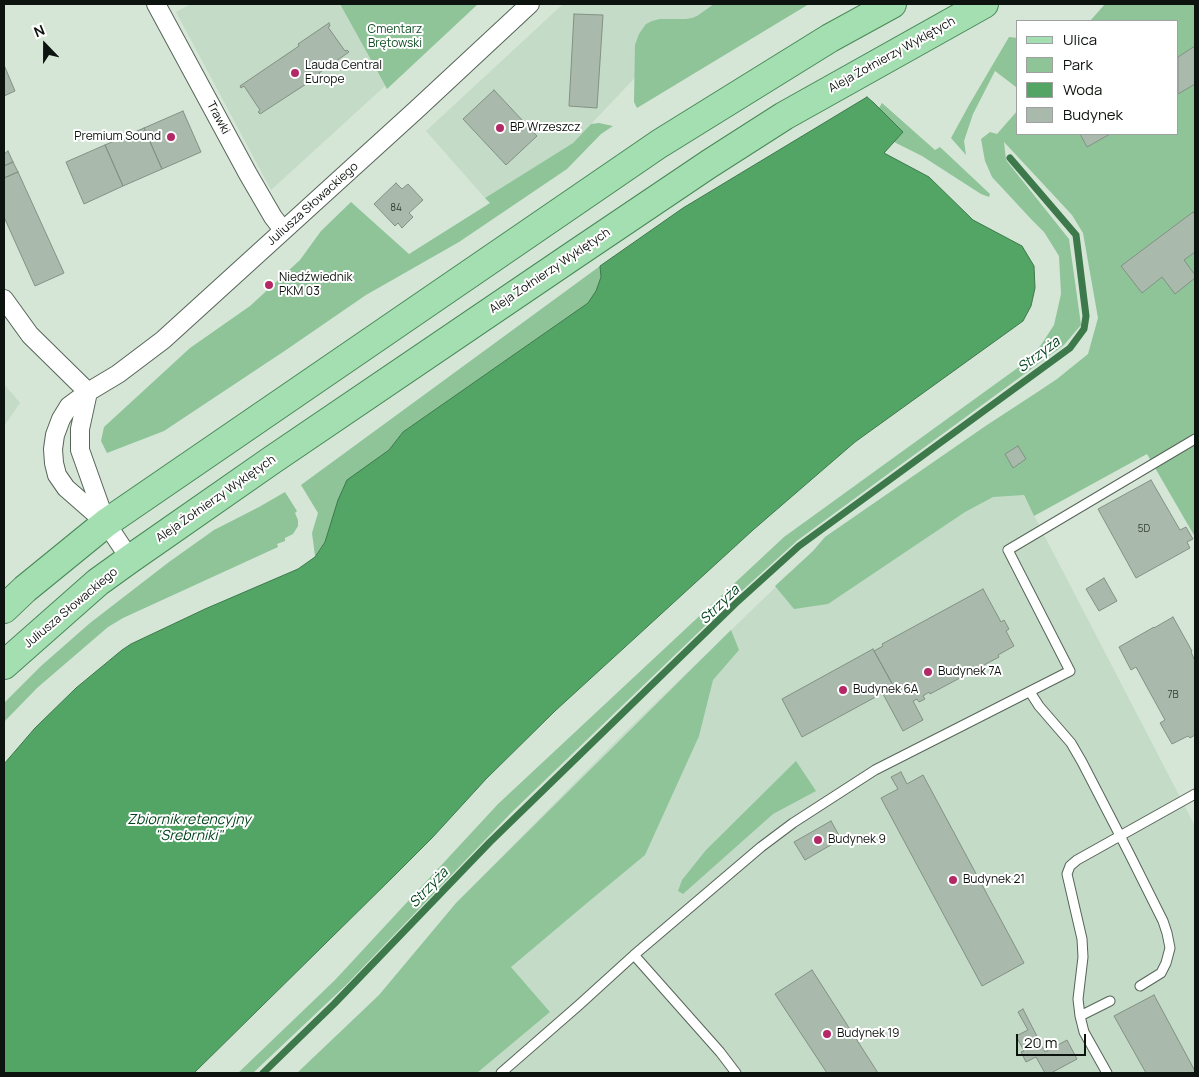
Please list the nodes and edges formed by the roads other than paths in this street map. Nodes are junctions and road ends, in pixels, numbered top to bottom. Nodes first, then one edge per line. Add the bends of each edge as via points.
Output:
1 (156, 4) edge
2 (530, 4) edge
3 (892, 4) edge
4 (984, 4) edge
5 (284, 230) junction
6 (4, 298) edge
7 (88, 392) junction
8 (1195, 439) edge
9 (106, 523) junction
10 (130, 559) junction
11 (4, 609) edge
12 (4, 665) edge
13 (1030, 692) junction
14 (1195, 794) edge
15 (1120, 836) junction
16 (634, 955) junction
17 (1140, 986) dead end
18 (1110, 1001) dead end
19 (1080, 1016) junction
20 (501, 1073) edge
21 (736, 1073) edge
22 (1107, 1073) edge

1 - 5 street, Trawki via 252,183
2 - 5 street, Juliusza Słowackiego
3 - 9 main road via 830,38 659,144
4 - 10 main road, Aleja Żołnierzy Wyklętych via 784,116 709,164
5 - 7 street, Juliusza Słowackiego via 152,350
6 - 7 street via 30,335
7 - 9 street, Juliusza Słowackiego via 80,429 80,450
7 - 9 street, Juliusza Słowackiego via 69,406 61,419 53,449 54,463 66,488
8 - 13 lane via 1008,550 1070,671
9 - 10 street, Juliusza Słowackiego
9 - 11 main road
10 - 12 main road, Juliusza Słowackiego via 98,582
13 - 15 lane via 1071,743
13 - 16 lane via 875,770 794,823
14 - 15 lane
15 - 17 lane via 1163,921 1170,948 1161,973
15 - 19 lane via 1077,860 1067,874 1082,939
16 - 20 lane
16 - 21 lane
18 - 19 lane
19 - 22 lane via 1084,1032

